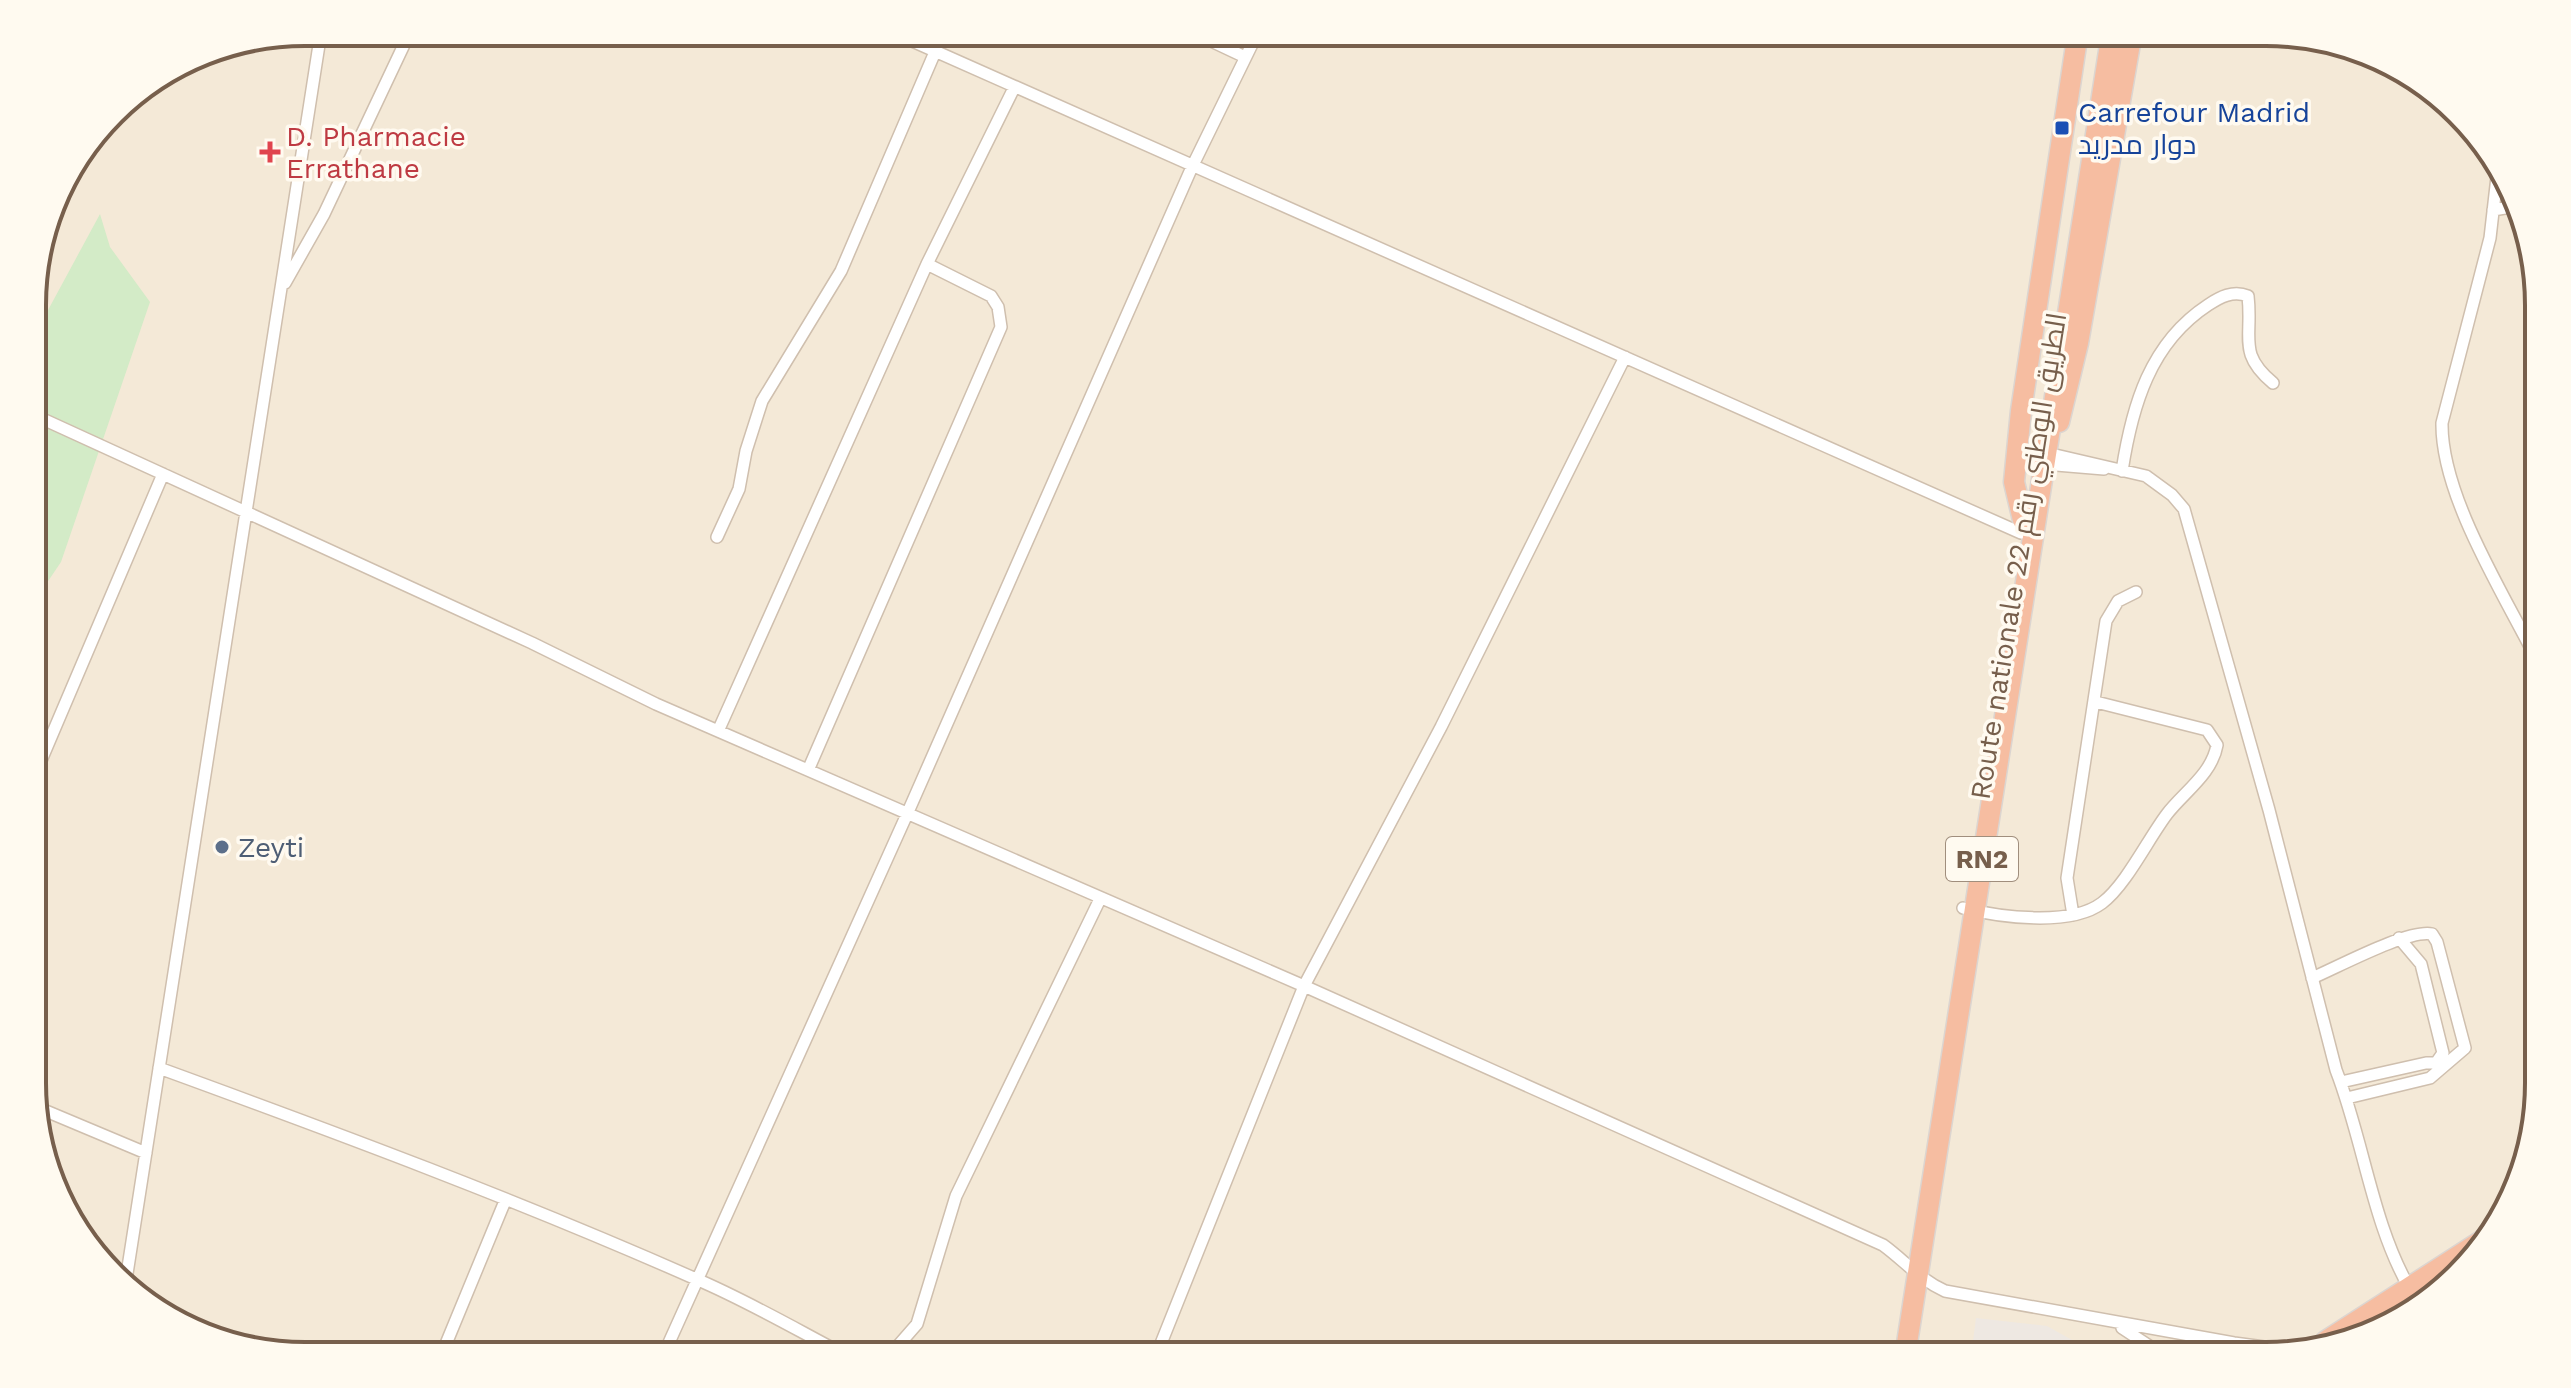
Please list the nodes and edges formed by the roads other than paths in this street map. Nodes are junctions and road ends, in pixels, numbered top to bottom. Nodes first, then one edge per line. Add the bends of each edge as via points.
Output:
1 (319, 46) edge
2 (403, 46) edge
3 (922, 46) edge
4 (1222, 46) edge
5 (1251, 46) edge
6 (2076, 46) edge
7 (2098, 46) edge
8 (2109, 46) edge
9 (2130, 46) edge
10 (935, 52) junction
11 (1245, 57) junction
12 (1014, 88) junction
13 (1192, 167) junction
14 (2496, 187) edge
15 (2506, 208) edge
16 (2493, 210) junction
17 (2074, 231) junction
18 (927, 264) junction
19 (280, 291) junction
20 (1625, 357) junction
21 (2273, 383) dead end
22 (47, 421) edge
23 (2040, 454) junction
24 (2117, 470) junction
25 (163, 474) junction
26 (245, 514) junction
27 (2022, 527) junction
28 (717, 537) dead end
29 (2136, 592) dead end
30 (2525, 636) edge
31 (2096, 702) junction
32 (719, 729) junction
33 (46, 748) edge
34 (809, 768) junction
35 (908, 812) junction
36 (1100, 899) junction
37 (1969, 909) junction
38 (2073, 915) junction
39 (2399, 938) junction
40 (2312, 978) junction
41 (1304, 986) junction
42 (2436, 1063) junction
43 (2451, 1063) junction
44 (159, 1068) junction
45 (2341, 1082) junction
46 (2347, 1098) junction
47 (48, 1112) edge
48 (146, 1153) junction
49 (505, 1201) junction
50 (2450, 1265) edge
51 (1911, 1268) junction
52 (127, 1271) edge
53 (698, 1279) junction
54 (2422, 1289) edge
55 (2413, 1293) junction
56 (2406, 1300) edge
57 (2115, 1323) junction
58 (2351, 1327) edge
59 (1896, 1341) edge
60 (1906, 1341) edge
61 (2142, 1341) edge
62 (2224, 1341) edge
63 (447, 1342) edge
64 (669, 1342) edge
65 (819, 1342) edge
66 (902, 1342) edge
67 (1162, 1342) edge

1 - 19 street
2 - 19 street via 324,214
3 - 10 street
4 - 11 street
5 - 11 street
6 - 27 highway via 2021,411 2014,482
7 - 17 highway, RN2
8 - 17 highway, RN2
9 - 23 highway via 2066,405
10 - 12 street
10 - 28 street via 841,271 762,401 739,489
11 - 13 street
12 - 13 street
12 - 18 street
13 - 20 street
13 - 35 street
14 - 16 street
15 - 16 street
16 - 30 street via 2442,423 2442,449 2464,512
17 - 23 highway, Route nationale 22 الطريق الوطني رقم / RN2
18 - 32 street
18 - 34 street via 991,296 1001,327
19 - 26 street
20 - 27 street
20 - 41 street via 1441,727
21 - 24 street via 2255,368 2249,354 2248,296 2220,297 2182,321 2154,360
22 - 25 street
23 - 24 street
23 - 27 highway, Route nationale 22 الطريق الوطني رقم / RN2
23 - 37 highway, Route nationale 22 الطريق الوطني رقم / RN2
24 - 40 street via 2158,482 2184,509
25 - 26 street
25 - 33 street
26 - 32 street
26 - 44 street
27 - 37 highway, Route nationale 22 الطريق الوطني رقم / RN2
29 - 31 street via 2118,601 2106,621
31 - 38 street via 2067,878
31 - 38 street via 2195,724 2217,745 2212,762 2155,830 2114,892 2101,904
32 - 34 street
34 - 35 street
35 - 36 street
35 - 53 street
36 - 41 street
36 - 66 street via 956,1196 917,1324
37 - 38 street
37 - 51 highway, Route nationale 22 الطريق الوطني رقم / RN2
39 - 40 street
39 - 42 street via 2421,964 2443,1053
39 - 43 street via 2423,932 2437,942 2465,1048
40 - 45 street
41 - 51 street via 1883,1245
41 - 67 street
42 - 43 street
42 - 45 street
43 - 46 street via 2430,1078
44 - 48 street
44 - 49 street via 435,1169
45 - 46 street
46 - 55 street via 2391,1256
47 - 48 street
48 - 52 street
49 - 53 street
49 - 63 street
50 - 55 highway
51 - 57 street via 1962,1295
51 - 59 highway, Route nationale 22 الطريق الوطني رقم / RN2
51 - 60 highway, Route nationale 22 الطريق الوطني رقم / RN2
53 - 64 street
53 - 65 street
54 - 55 highway
55 - 56 highway
55 - 58 highway
57 - 61 street
57 - 62 street

